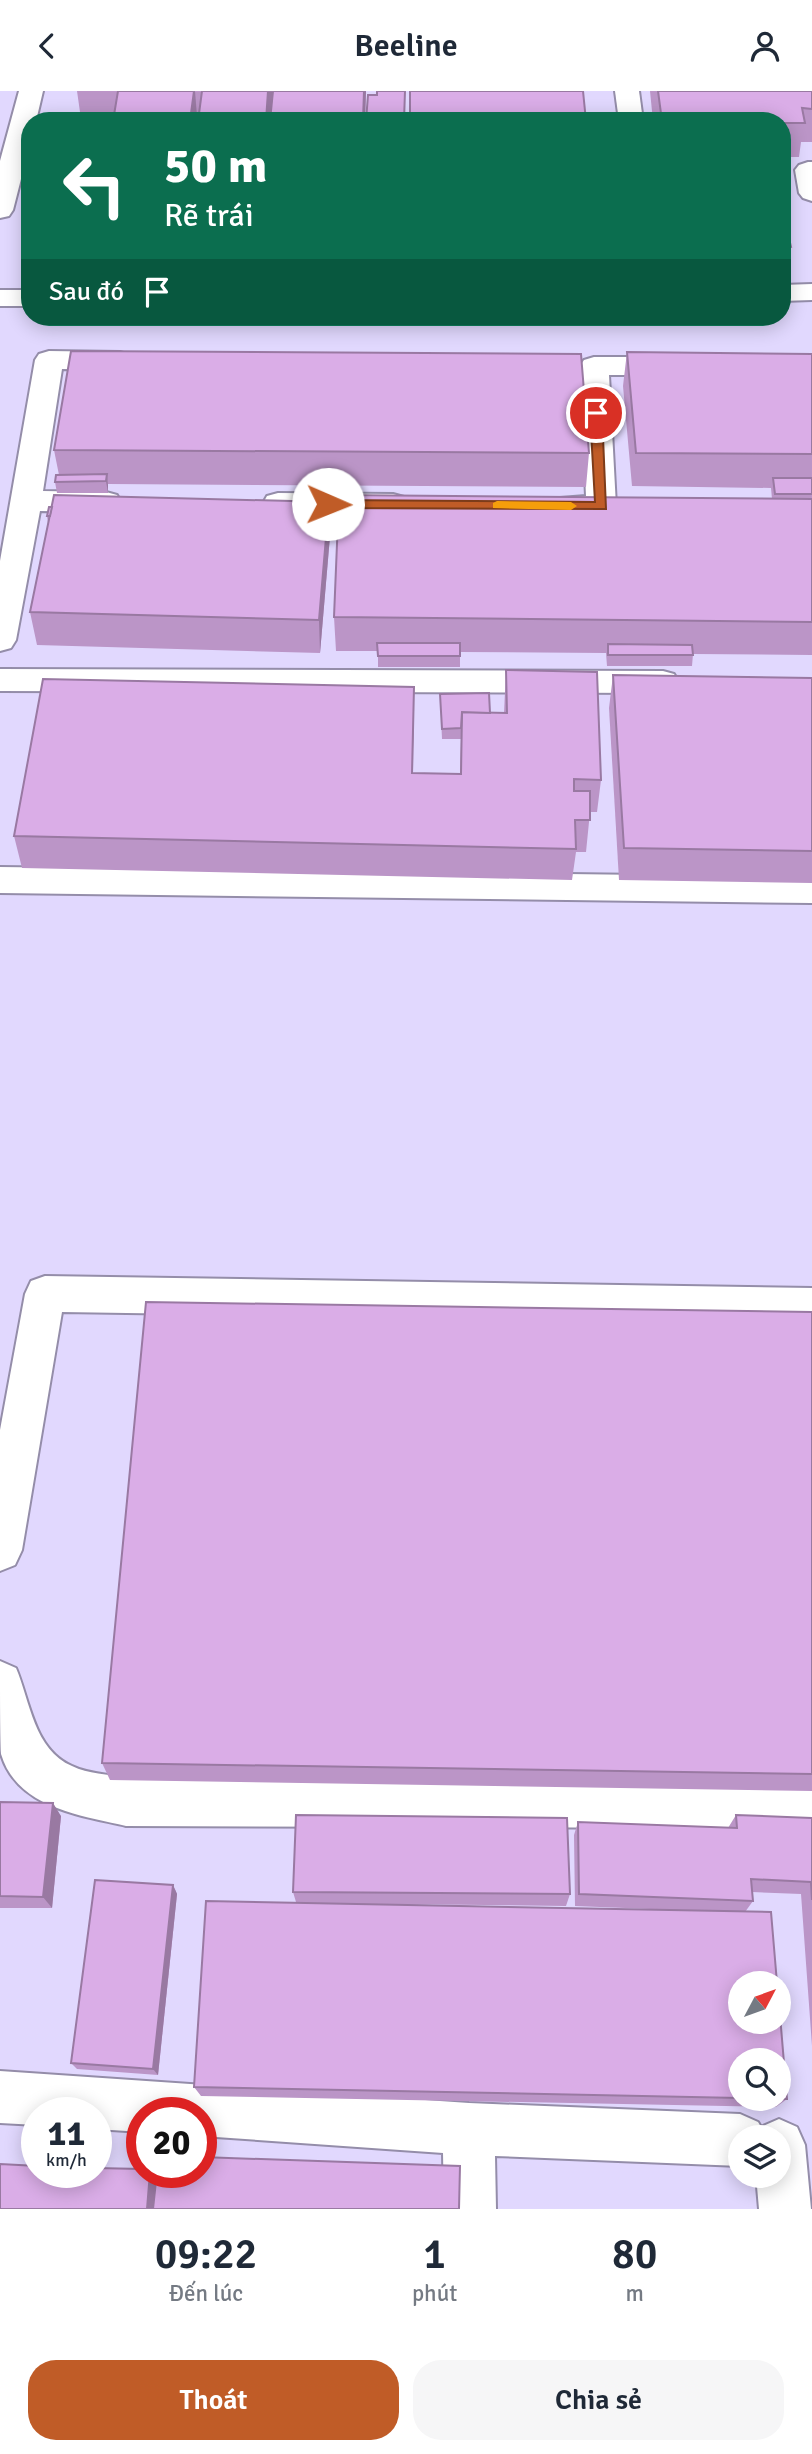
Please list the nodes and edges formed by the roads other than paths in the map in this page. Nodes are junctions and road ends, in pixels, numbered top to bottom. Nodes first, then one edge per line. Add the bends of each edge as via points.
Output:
1 (31, 91) edge
2 (628, 91) edge
3 (26, 112) edge
4 (630, 112) edge
5 (21, 129) edge
6 (0, 210) edge
7 (812, 292) edge
8 (791, 293) edge
9 (21, 297) edge
10 (0, 298) edge
11 (147, 361) edge
12 (703, 366) edge
13 (27, 501) junction
14 (139, 502) edge
15 (251, 503) edge
16 (419, 505) edge
17 (531, 506) edge
18 (0, 639) edge
19 (0, 680) edge
20 (688, 682) edge
21 (0, 880) edge
22 (812, 890) edge
23 (812, 1306) edge
24 (0, 1550) edge
25 (0, 1684) edge
26 (812, 1807) edge
27 (0, 2097) edge
28 (469, 2129) junction
29 (728, 2140) edge
30 (783, 2188) edge
31 (470, 2209) edge
32 (785, 2209) edge

1 - 3 street
2 - 4 street
5 - 6 street
7 - 8 street
9 - 10 street
11 - 13 street via 49,360
12 - 17 street via 580,366 614,506
13 - 14 street
13 - 18 street
15 - 16 street
19 - 20 street
21 - 22 street
23 - 24 street via 45,1294
25 - 26 street via 10,1725 41,1772 61,1787 127,1801
27 - 28 street
28 - 29 street
28 - 31 street
30 - 32 street

